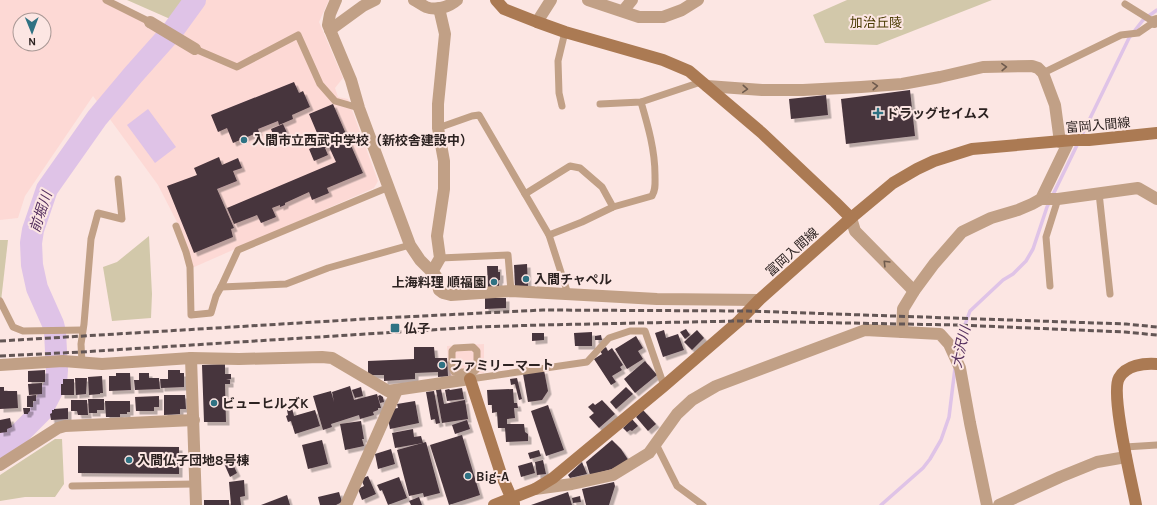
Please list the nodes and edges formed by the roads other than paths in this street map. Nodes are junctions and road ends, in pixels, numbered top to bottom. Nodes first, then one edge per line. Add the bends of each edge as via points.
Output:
1 (106, 0) edge
2 (336, 0) edge
3 (375, 0) edge
4 (414, 0) edge
5 (457, 0) edge
6 (496, 0) edge
7 (552, 0) edge
8 (588, 0) edge
9 (632, 0) edge
10 (698, 0) edge
11 (1125, 4) dead end
12 (439, 8) junction
13 (623, 11) junction
14 (1154, 21) edge
15 (150, 22) joint
16 (537, 22) junction
17 (330, 30) junction
18 (565, 32) junction
19 (195, 49) joint
20 (1043, 73) junction
21 (704, 84) junction
22 (641, 102) junction
23 (600, 104) dead end
24 (562, 106) dead end
25 (360, 108) junction
26 (438, 128) junction
27 (1157, 133) edge
28 (1067, 141) junction
29 (118, 179) dead end
30 (389, 188) junction
31 (1098, 193) junction
32 (526, 194) junction
33 (1041, 199) junction
34 (1057, 199) junction
35 (1157, 199) edge
36 (613, 207) junction
37 (851, 218) junction
38 (176, 226) dead end
39 (549, 235) junction
40 (410, 245) junction
41 (440, 258) junction
42 (432, 272) junction
43 (1050, 286) dead end
44 (221, 287) junction
45 (914, 291) junction
46 (511, 292) junction
47 (568, 294) junction
48 (1110, 294) dead end
49 (759, 300) junction
50 (0, 301) edge
51 (82, 330) junction
52 (902, 332) junction
53 (191, 358) junction
54 (82, 363) junction
55 (0, 364) edge
56 (1157, 364) edge
57 (470, 376) junction
58 (664, 386) junction
59 (397, 390) junction
60 (194, 420) junction
61 (656, 444) junction
62 (1157, 445) edge
63 (1125, 452) junction
64 (0, 465) edge
65 (196, 484) junction
66 (72, 486) dead end
67 (535, 489) junction
68 (512, 502) edge
69 (196, 505) edge
70 (346, 505) edge
71 (494, 505) edge
72 (703, 505) edge
73 (987, 505) edge
74 (999, 505) edge
75 (1136, 505) edge

1 - 15 lane
2 - 17 street via 329,19
3 - 17 street
4 - 12 street via 426,7
5 - 12 street via 453,4
6 - 16 main road via 504,9
7 - 16 street
8 - 13 street
9 - 13 street
10 - 13 street via 664,17 639,17
11 - 14 lane
12 - 26 street via 445,34
14 - 20 lane via 1136,34 1121,35
15 - 19 street
16 - 18 main road
17 - 25 street
18 - 21 main road via 663,60 689,71
18 - 24 lane via 558,61
19 - 25 lane via 237,67 298,35 320,84 335,102
21 -> 20 street via 762,90 807,90 902,84 983,68 1032,66
20 - 28 street
21 - 22 lane
21 - 37 main road via 762,132
22 - 23 lane
22 - 36 lane via 654,154 655,191 652,196
25 - 30 street
26 - 32 lane via 479,115
26 - 41 street via 444,161 444,189 437,236
27 - 28 main road, 富岡入間線
28 - 33 street
28 - 37 main road, 富岡入間線 via 972,150 934,161 892,183
29 - 51 lane via 122,219 98,212 91,239
30 - 40 street
30 - 44 lane via 238,250
31 - 34 street
31 - 35 street via 1138,188
31 - 48 lane
32 - 36 lane via 570,166 580,168 602,187
32 - 39 lane
33 - 34 street
33 - 45 street via 962,232
34 - 43 lane via 1046,237
36 - 39 lane
45 -> 37 street via 855,231
37 - 49 main road, 富岡入間線
38 - 44 lane via 190,267 191,315 212,313
39 - 47 lane
40 - 42 street
40 - 44 lane via 328,268 286,284
41 - 42 street
41 - 46 lane via 508,255
42 - 46 street via 442,293 451,295
45 - 52 street via 903,308
46 - 47 street
47 - 49 street via 657,299
49 - 58 main road, 富岡入間線 via 739,321
50 - 51 lane via 13,327 23,331
51 - 54 lane
52 - 61 street via 865,330 716,386 692,400 677,414
52 - 73 street via 940,334 949,344 960,368
53 - 54 street
53 - 59 street via 322,356 332,358 388,391
53 - 60 street
54 - 55 street via 63,361
56 - 63 main road via 1132,367 1118,380 1117,402
57 - 57 lane via 453,371 453,349 473,348 477,351 477,369
57 - 58 lane via 587,362 610,338 630,331 645,331
57 - 59 street
57 - 68 main road
58 - 67 main road, 富岡入間線 via 553,478
59 - 70 street
60 - 64 street via 65,426
60 - 65 street
61 - 67 street via 649,453 613,475
61 - 72 lane via 677,486
62 - 63 lane
63 - 74 street via 1060,477
63 - 75 main road
65 - 66 lane
65 - 69 street
67 - 68 main road, 富岡入間線
68 - 71 main road, 富岡入間線

